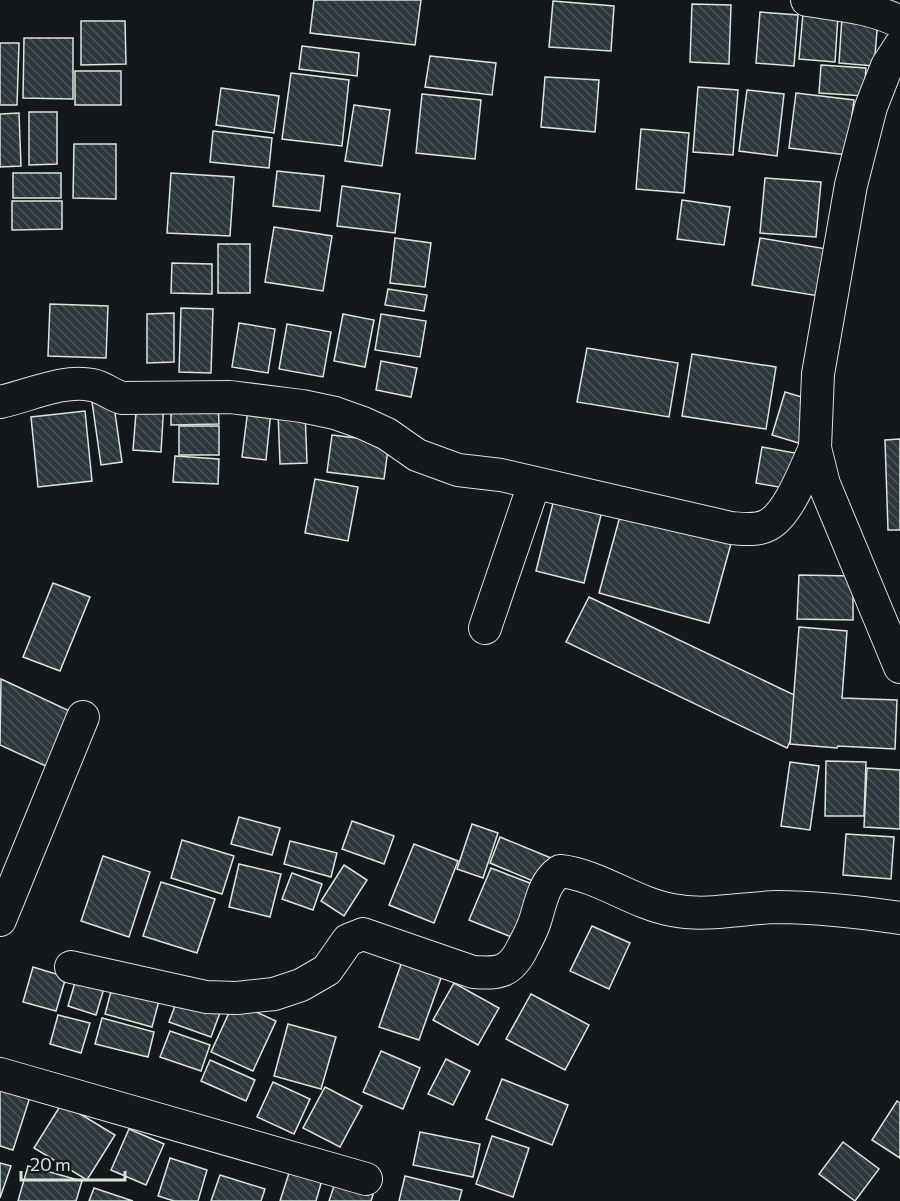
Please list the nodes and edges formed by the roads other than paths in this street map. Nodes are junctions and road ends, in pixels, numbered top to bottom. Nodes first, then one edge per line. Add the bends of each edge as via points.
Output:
1 (807, 0) edge
2 (900, 22) edge
3 (900, 46) edge
4 (0, 402) edge
5 (815, 448) junction
6 (534, 484) junction
7 (485, 628) dead end
8 (900, 668) edge
9 (83, 717) dead end
10 (900, 918) edge
11 (0, 920) edge
12 (70, 967) dead end
13 (0, 1074) edge
14 (366, 1179) dead end

1 - 2 street via 859,8
3 - 5 street via 887,66 871,107 851,185 818,374
4 - 6 street via 75,384 93,385 122,398 230,397 302,406 363,423 417,454 458,470
5 - 6 street via 782,512 771,524 749,530
5 - 8 street via 824,484
6 - 7 street
9 - 11 street
10 - 12 street via 815,907 711,913 674,911 643,903 589,878 560,872 545,888 532,930 516,961 508,969 491,974 474,972 363,934 348,940 327,970 274,994 206,997
13 - 14 street

